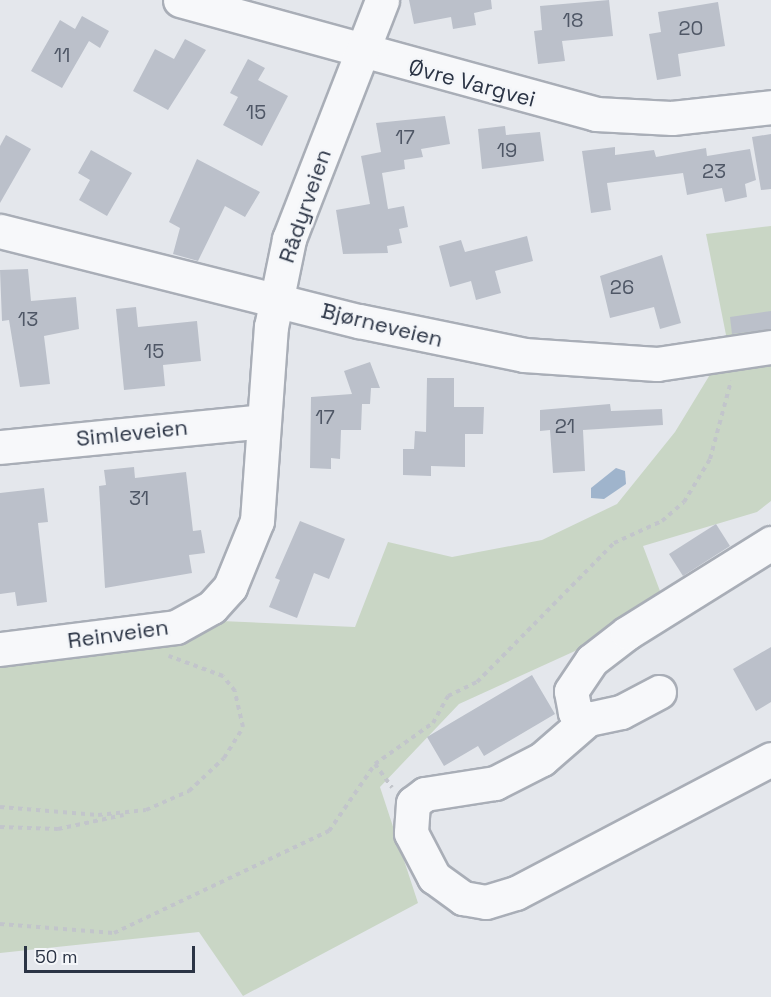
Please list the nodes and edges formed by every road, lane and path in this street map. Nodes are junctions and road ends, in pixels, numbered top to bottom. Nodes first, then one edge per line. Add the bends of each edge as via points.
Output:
1 (180, 0) edge
2 (382, 0) edge
3 (363, 54) junction
4 (771, 107) edge
5 (0, 231) edge
6 (276, 297) junction
7 (758, 349) edge
8 (264, 421) junction
9 (0, 447) edge
10 (771, 543) edge
11 (140, 632) junction
12 (0, 649) edge
13 (659, 692) dead end
14 (588, 719) junction
15 (771, 759) edge
16 (0, 807) edge
17 (146, 810) junction
18 (0, 827) edge
19 (0, 924) edge

1 - 3 street, Øvre Vargvei
2 - 3 street, Rådyrveien
3 - 4 street, Øvre Vargvei via 596,114 672,118
3 - 6 street, Rådyrveien via 289,239
5 - 6 street, Bjørneveien
6 - 7 street, Bjørneveien via 524,355 657,364
6 - 8 street, Rådyrveien
7 - 19 path via 726,388 711,459 684,502 662,521 614,543 477,682 448,696 433,723 375,764 329,831 114,933
8 - 9 street, Simleveien
8 - 11 street, Reinveien via 257,521 231,587 212,607 176,627
10 - 14 street via 627,633 592,660 571,691 575,712
11 - 12 street, Reinveien
11 - 17 path via 163,654 223,676 235,691 243,727 224,758 189,791
13 - 14 street via 621,712
14 - 15 street via 542,759 495,783 425,794 414,803 411,833 434,877 463,898 486,903 516,893
16 - 17 path via 98,815
17 - 18 path via 58,829

